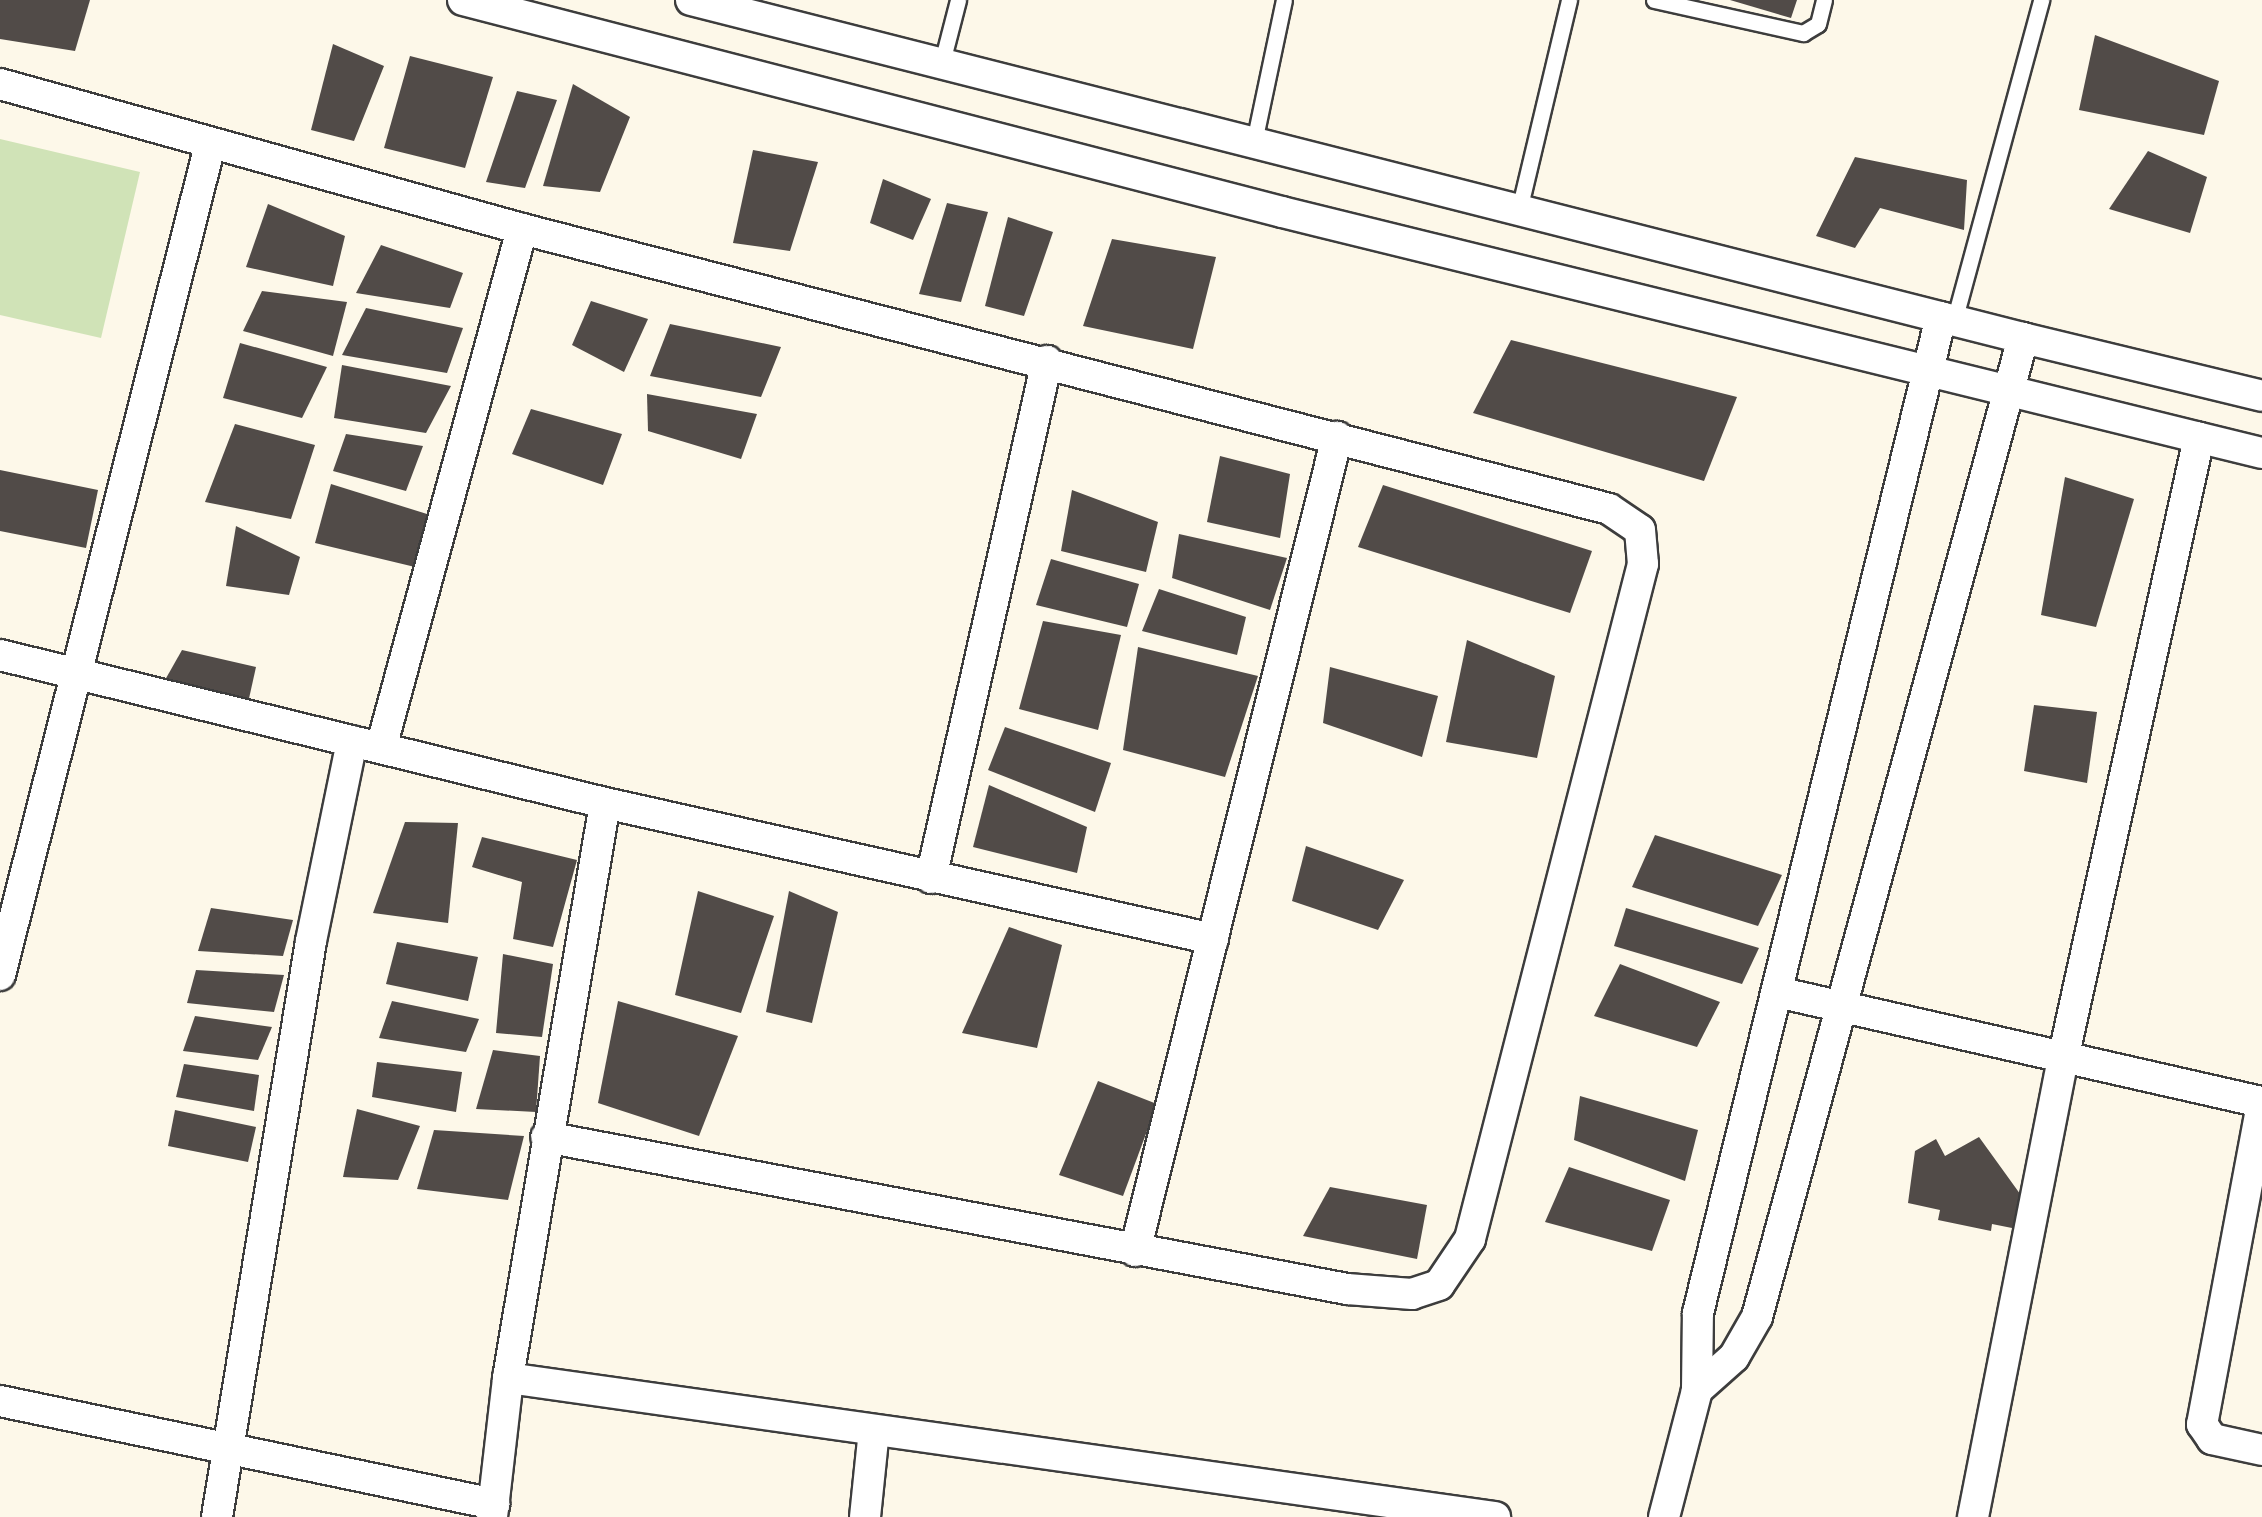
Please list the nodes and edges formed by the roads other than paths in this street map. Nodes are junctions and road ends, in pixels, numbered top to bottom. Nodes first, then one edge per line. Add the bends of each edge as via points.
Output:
1 (463, 0) edge
2 (691, 0) edge
3 (958, 0) edge
4 (1284, 0) edge
5 (1570, 0) edge
6 (1654, 0) edge
7 (1824, 0) edge
8 (2040, 0) edge
9 (942, 62) junction
10 (0, 84) edge
11 (1254, 142) junction
12 (210, 144) junction
13 (1518, 210) junction
14 (522, 229) junction
15 (1948, 319) junction
16 (2023, 338) junction
17 (1047, 361) junction
18 (1928, 370) junction
19 (2010, 391) junction
20 (2262, 396) edge
21 (1337, 437) junction
22 (2198, 438) junction
23 (2262, 453) edge
24 (0, 656) edge
25 (75, 674) junction
26 (367, 745) junction
27 (604, 803) junction
28 (931, 878) junction
29 (1213, 940) junction
30 (0, 974) edge
31 (1777, 992) junction
32 (1840, 1007) junction
33 (2063, 1059) junction
34 (2262, 1104) edge
35 (546, 1137) junction
36 (1135, 1251) junction
37 (508, 1378) junction
38 (1697, 1390) junction
39 (0, 1401) edge
40 (874, 1430) junction
41 (2262, 1450) edge
42 (228, 1451) junction
43 (1384, 1509) edge
44 (493, 1510) edge
45 (217, 1517) edge
46 (865, 1517) edge
47 (1495, 1517) edge
48 (1664, 1517) edge
49 (1973, 1517) edge

1 - 18 street
2 - 9 street
3 - 9 lane
4 - 11 lane
5 - 13 lane
6 - 7 lane via 1802,34 1818,24
8 - 15 lane
9 - 11 street
10 - 12 street
11 - 13 street
12 - 14 street
12 - 25 street
13 - 15 street
14 - 17 street
14 - 26 street
15 - 16 street
15 - 18 street
16 - 19 street
16 - 20 street
17 - 21 street
17 - 28 street
18 - 19 street
18 - 31 street
19 - 22 street
19 - 32 street
21 - 29 street
21 - 36 street via 1608,509 1640,530 1643,564 1460,1262 1440,1285 1384,1294
22 - 23 street
22 - 33 street
24 - 25 street
25 - 26 street
25 - 30 street
26 - 27 street
26 - 42 street via 311,942
27 - 28 street
27 - 35 street
28 - 29 street
29 - 36 street
31 - 32 street
31 - 38 street via 1698,1312
32 - 33 street
32 - 38 street via 1757,1317 1734,1357
33 - 34 street
33 - 49 street
34 - 41 street via 2202,1424 2212,1439
35 - 36 street
35 - 37 street
37 - 40 street
37 - 44 street
38 - 48 street
39 - 42 street
40 - 43 street
40 - 46 street
42 - 44 street
42 - 45 street
43 - 47 street

